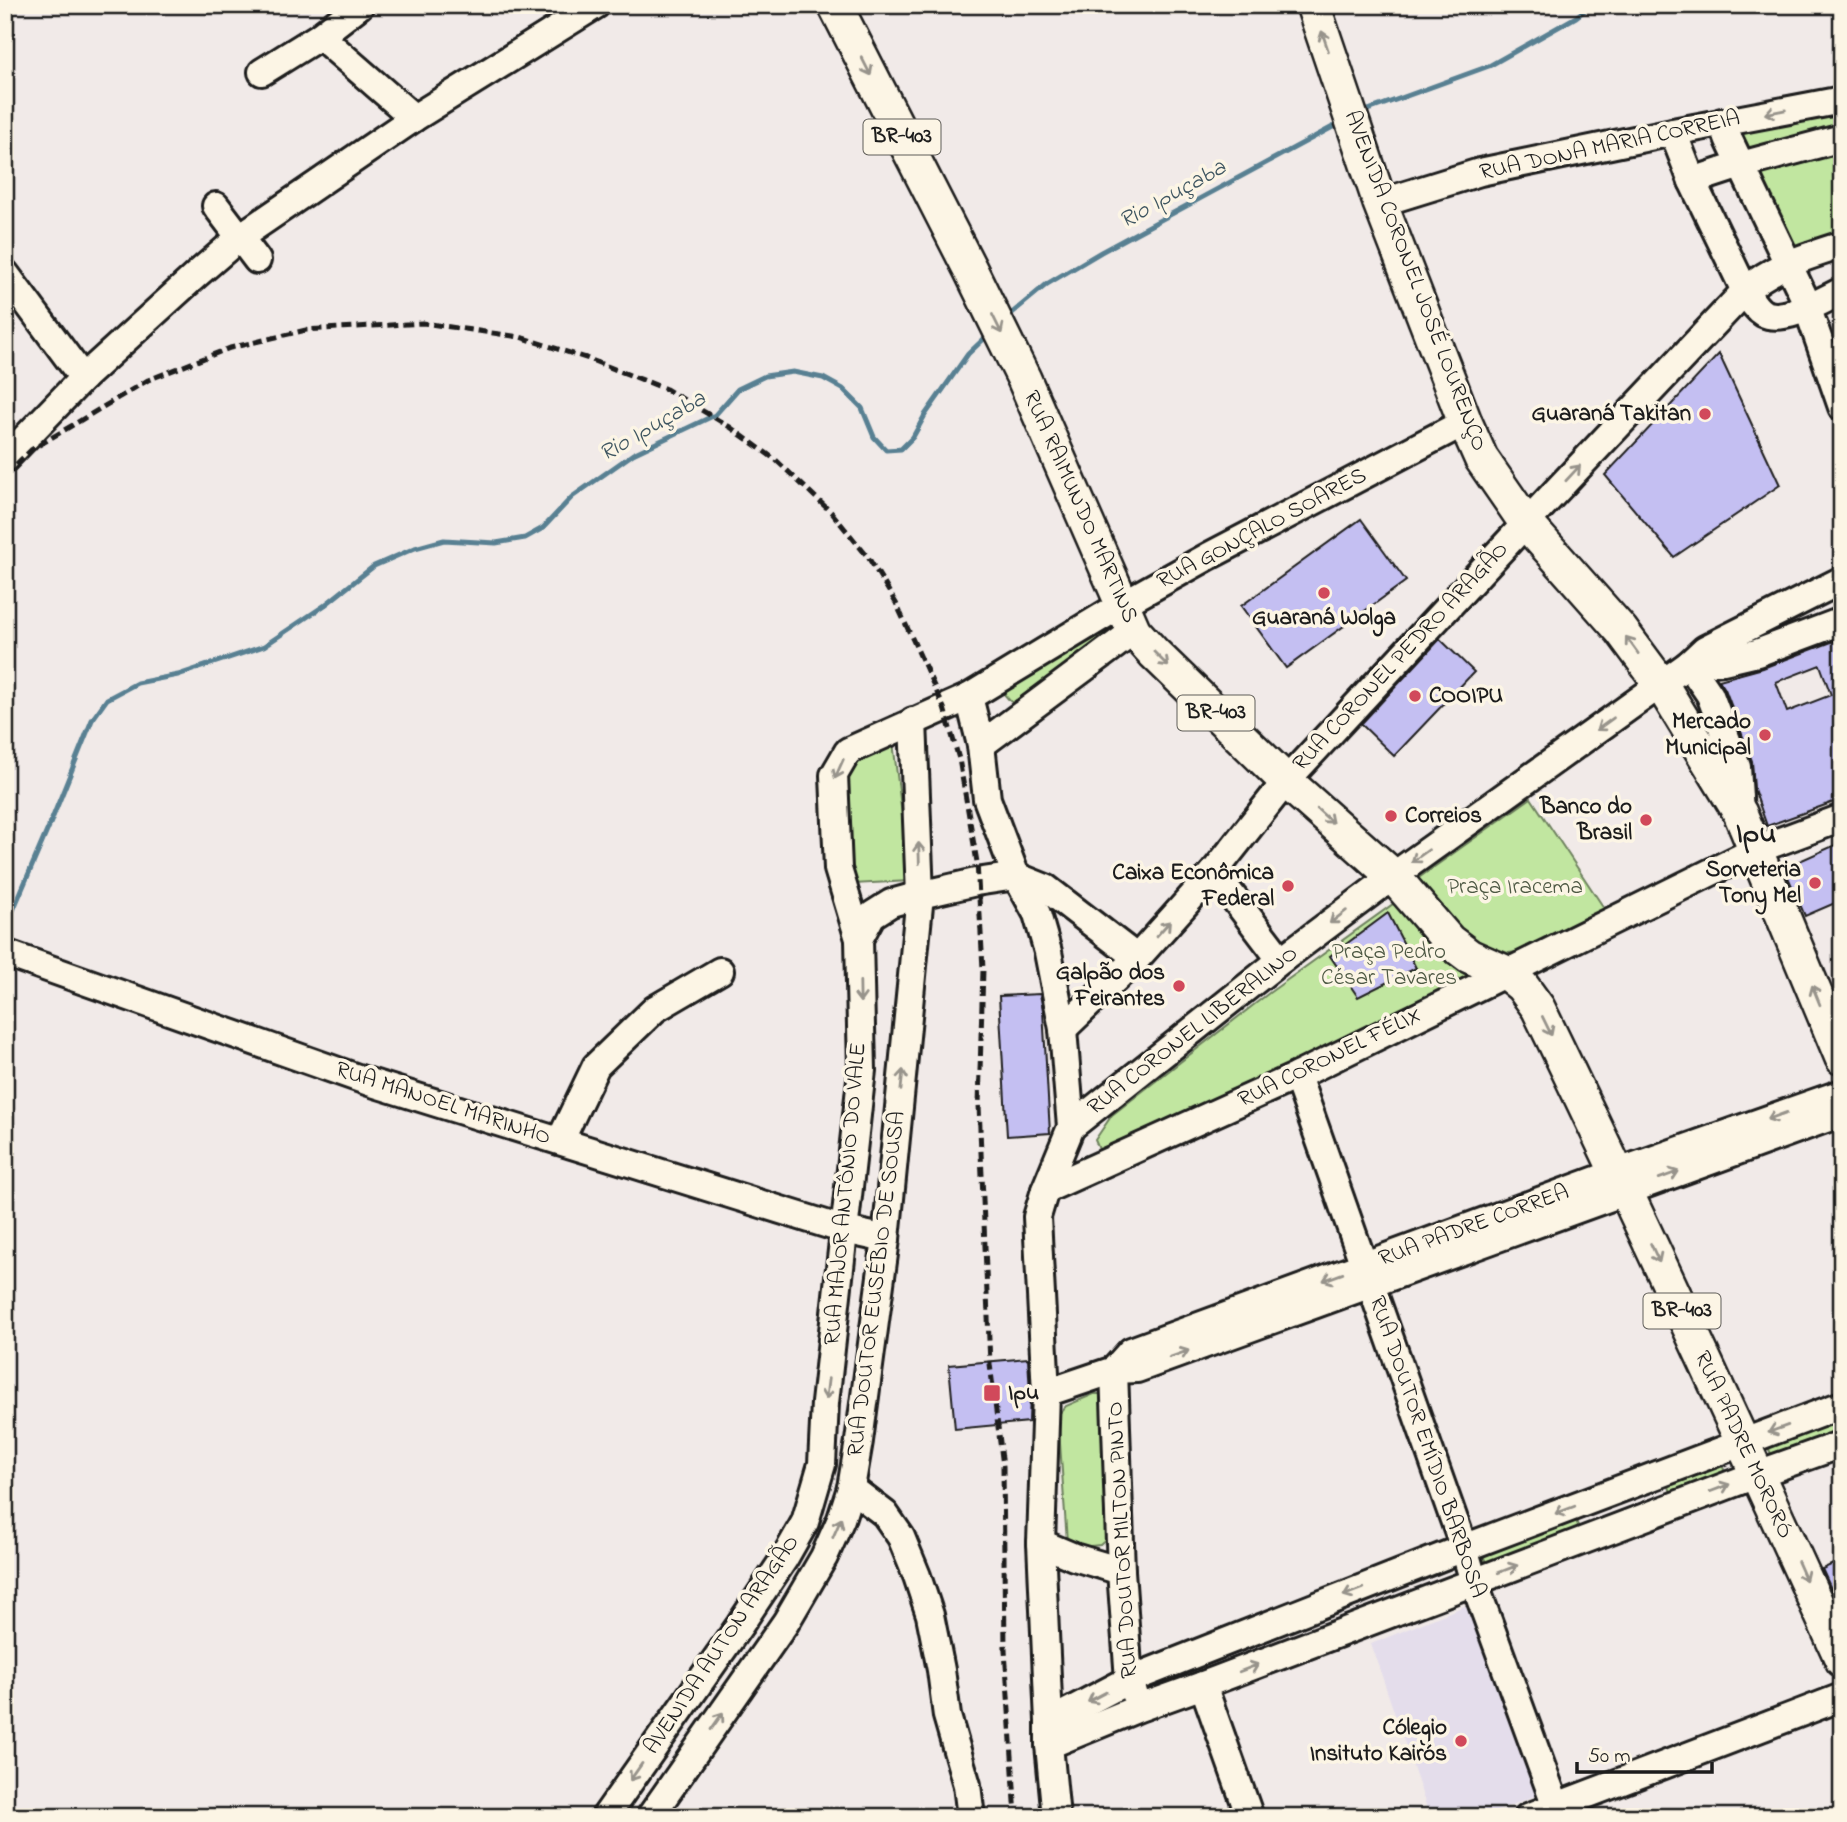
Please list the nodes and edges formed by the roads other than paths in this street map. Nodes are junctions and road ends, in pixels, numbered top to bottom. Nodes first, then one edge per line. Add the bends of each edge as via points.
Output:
1 (360, 5) edge
2 (596, 5) edge
3 (835, 5) edge
4 (1313, 5) edge
5 (320, 36) junction
6 (262, 72) dead end
7 (1842, 100) edge
8 (414, 118) junction
9 (1722, 122) junction
10 (1673, 132) junction
11 (1842, 138) edge
12 (1741, 165) junction
13 (1692, 181) junction
14 (1380, 203) junction
15 (216, 206) dead end
16 (240, 237) junction
17 (1842, 245) edge
18 (257, 260) dead end
19 (1788, 263) junction
20 (5, 273) edge
21 (1745, 291) junction
22 (1842, 291) edge
23 (1807, 307) junction
24 (83, 379) junction
25 (1842, 407) edge
26 (1465, 422) junction
27 (5, 458) edge
28 (1526, 523) junction
29 (1842, 580) edge
30 (1128, 618) junction
31 (1842, 621) edge
32 (1689, 664) junction
33 (1661, 684) junction
34 (969, 697) junction
35 (914, 721) junction
36 (981, 745) junction
37 (1286, 781) junction
38 (1740, 813) junction
39 (1842, 818) edge
40 (1756, 850) junction
41 (1214, 872) junction
42 (1016, 876) junction
43 (1392, 876) junction
44 (920, 895) junction
45 (859, 939) junction
46 (5, 953) edge
47 (1136, 958) junction
48 (1281, 960) junction
49 (720, 971) dead end
50 (1505, 972) junction
51 (1063, 1029) junction
52 (1842, 1058) edge
53 (1297, 1076) junction
54 (1842, 1093) edge
55 (1842, 1113) edge
56 (1071, 1127) junction
57 (560, 1141) junction
58 (1622, 1181) junction
59 (1045, 1190) junction
60 (845, 1230) junction
61 (886, 1239) junction
62 (1367, 1275) junction
63 (1114, 1370) junction
64 (1046, 1393) junction
65 (1842, 1405) edge
66 (1742, 1442) junction
67 (1842, 1444) edge
68 (822, 1464) joint
69 (1758, 1474) junction
70 (851, 1488) junction
71 (1041, 1544) junction
72 (1464, 1548) junction
73 (1121, 1571) junction
74 (1474, 1582) junction
75 (1842, 1660) edge
76 (1129, 1680) junction
77 (1203, 1685) junction
78 (1842, 1697) edge
79 (1139, 1708) junction
80 (1049, 1734) junction
81 (1558, 1811) edge
82 (612, 1814) edge
83 (650, 1817) edge
84 (971, 1817) edge
85 (1056, 1817) edge
86 (1250, 1817) edge
87 (1528, 1817) edge

1 - 5 street
2 - 8 street
3 -> 30 main road, RUA RAIMUNDO MARTINS / BR-403 via 1024,379
14 -> 4 main road, AVENIDA CORONEL JOSÉ LOURENÇO
5 - 6 street
5 - 8 street
7 -> 9 street, RUA DONA MARIA CORREIA
8 - 16 street
9 - 10 street, RUA DONA MARIA CORREIA
9 - 12 street
10 - 13 street
10 - 14 street, RUA DONA MARIA CORREIA via 1480,172
11 - 12 street, RUA DONA MARIA CORREIA
12 - 13 street, RUA DONA MARIA CORREIA
12 - 19 street
13 - 21 street
14 - 26 main road, AVENIDA CORONEL JOSÉ LOURENÇO
15 - 16 street
16 - 18 street
16 - 24 street
17 - 19 street, RUA CORONEL PEDRO ARAGÃO
19 - 21 street, RUA CORONEL PEDRO ARAGÃO
19 - 23 street
20 - 24 street
21 - 23 street via 1754,305 1776,317
28 -> 21 street, RUA CORONEL PEDRO ARAGÃO
22 - 23 street
23 - 25 street
24 - 27 street
26 - 28 main road, AVENIDA CORONEL JOSÉ LOURENÇO via 1481,458
26 - 30 street, RUA GONÇALO SOARES via 1209,555
33 -> 28 main road, AVENIDA CORONEL JOSÉ LOURENÇO via 1621,630
28 - 37 street, RUA CORONEL PEDRO ARAGÃO
29 - 32 street, RUA CORONEL LIBERALINO via 1705,649
30 - 34 street, RUA GONÇALO SOARES
30 - 36 street, RUA GONÇALO SOARES
30 -> 37 main road, RUA RAIMUNDO MARTINS / BR-403 via 1154,653
31 - 32 street via 1757,653
32 - 33 street, RUA CORONEL LIBERALINO
32 - 38 street, AVENIDA CORONEL JOSÉ LOURENÇO via 1710,695 1737,767
33 - 38 main road, AVENIDA CORONEL JOSÉ LOURENÇO
33 -> 43 street, RUA CORONEL LIBERALINO
34 - 35 street, RUA GONÇALO SOARES
34 - 36 street
44 -> 35 street, RUA DOUTOR EUSÉBIO DE SOUSA
35 -> 45 street, RUA MAJOR ANTÔNIO DO VALE via 848,751 834,775 838,869
36 - 42 street via 987,799
37 - 41 street, RUA CORONEL PEDRO ARAGÃO
37 -> 43 main road, RUA RAIMUNDO MARTINS / BR-403
38 - 40 main road, AVENIDA CORONEL JOSÉ LOURENÇO
39 - 40 street, RUA CORONEL FÉLIX
40 - 50 street, RUA CORONEL FÉLIX
52 -> 40 main road, AVENIDA CORONEL JOSÉ LOURENÇO
47 -> 41 street, RUA CORONEL PEDRO ARAGÃO
41 - 48 street
42 - 44 street
42 - 47 street via 1046,888
42 - 51 street via 1037,914
43 -> 48 street, RUA CORONEL LIBERALINO
43 - 50 main road, RUA RAIMUNDO MARTINS / BR-403 via 1449,941
44 - 45 street via 891,903 872,915
61 -> 44 street, RUA DOUTOR EUSÉBIO DE SOUSA
45 -> 60 street, RUA MAJOR ANTÔNIO DO VALE via 862,1070
46 - 57 street, RUA MANOEL MARINHO via 369,1082
47 - 51 street, RUA CORONEL PEDRO ARAGÃO
48 - 56 street, RUA CORONEL LIBERALINO
49 - 57 street via 655,1009 596,1066
50 - 53 street, RUA CORONEL FÉLIX
50 -> 58 main road, RUA PADRE MORORÓ / BR-403 via 1538,1008
51 - 56 street
53 - 59 street, RUA CORONEL FÉLIX
53 - 62 street, RUA DOUTOR EMÍDIO BARBOSA
54 -> 58 street, RUA PADRE CORREA
58 -> 55 street, RUA PADRE CORREA
56 - 59 street
57 - 60 street, RUA MANOEL MARINHO
58 - 62 street, RUA PADRE CORREA
58 -> 66 main road, RUA PADRE MORORÓ / BR-403
59 - 64 street via 1037,1217
60 - 61 street, RUA MANOEL MARINHO
60 -> 68 street, RUA MAJOR ANTÔNIO DO VALE
61 - 70 street, RUA DOUTOR EUSÉBIO DE SOUSA
62 - 63 street, RUA PADRE CORREA via 1131,1351
62 - 72 street, RUA DOUTOR EMÍDIO BARBOSA
63 - 64 street, RUA PADRE CORREA
63 - 73 street, RUA DOUTOR MILTON PINTO
64 - 71 street
65 -> 66 street
66 - 69 main road, RUA PADRE MORORÓ / BR-403
66 -> 72 street
67 - 69 street
68 -> 82 street, AVENIDA AUTON ARAGÃO via 805,1522 784,1559
74 -> 69 street
69 -> 75 main road, RUA PADRE MORORÓ / BR-403
83 -> 70 street, AVENIDA AUTON ARAGÃO via 786,1622 824,1557
70 - 84 street, RUA DOUTOR EUSÉBIO DE SOUSA via 885,1514 901,1537 917,1576 930,1615
71 - 73 street
71 - 80 street
72 - 74 street, RUA DOUTOR EMÍDIO BARBOSA
72 -> 76 street
73 - 76 street, RUA DOUTOR MILTON PINTO
77 -> 74 street
74 - 81 street, RUA DOUTOR EMÍDIO BARBOSA
76 - 79 street, RUA DOUTOR MILTON PINTO
76 -> 80 street
77 - 79 street
77 - 86 street
78 - 81 street
79 - 80 street
80 - 85 street
81 - 87 street

